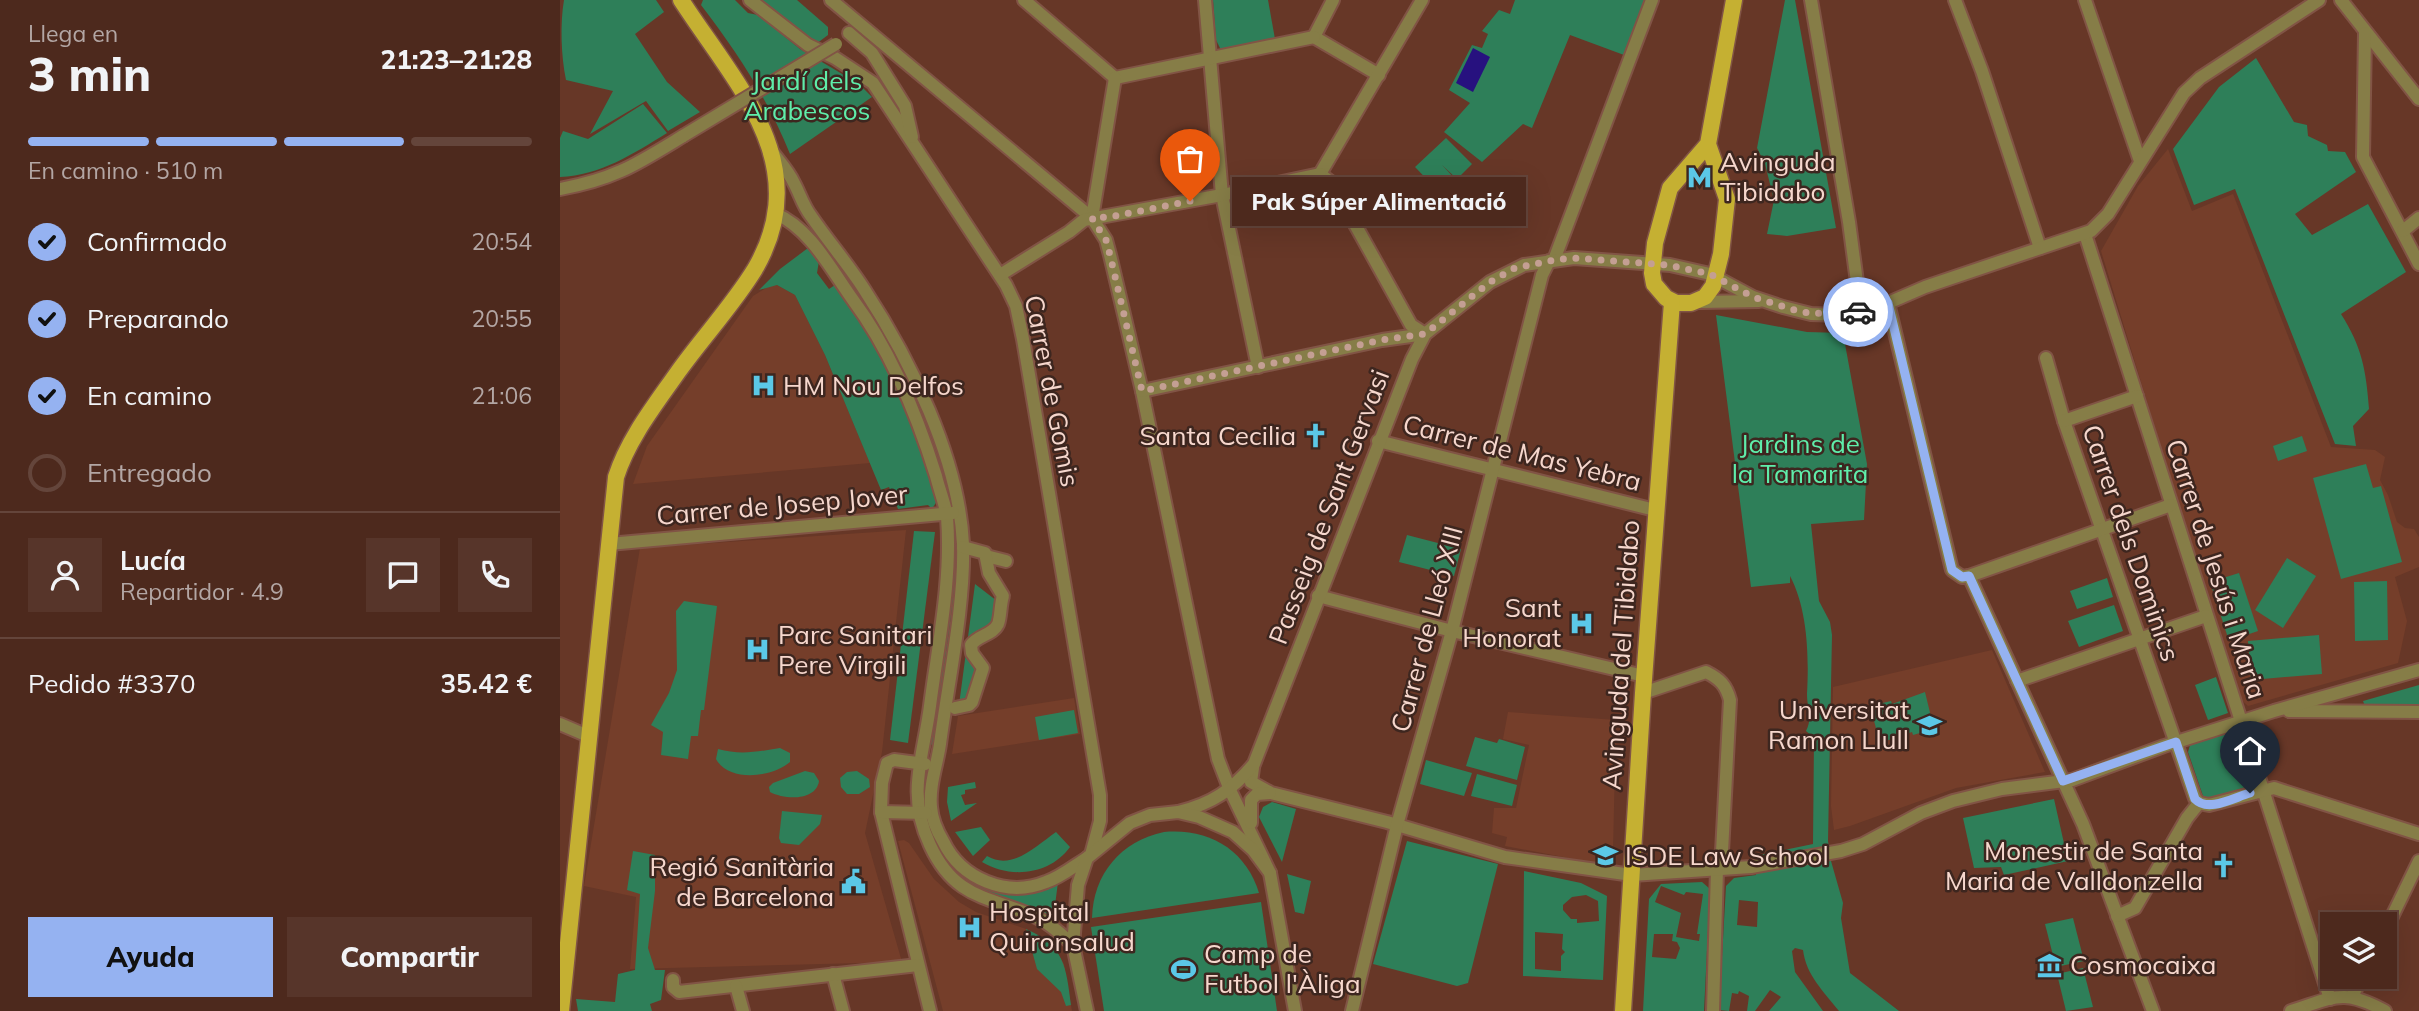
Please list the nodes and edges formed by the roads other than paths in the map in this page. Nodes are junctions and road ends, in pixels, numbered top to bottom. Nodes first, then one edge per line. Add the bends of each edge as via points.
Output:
1 (681, 0) edge
2 (750, 0) edge
3 (831, 0) edge
4 (1024, 0) edge
5 (1205, 0) edge
6 (1323, 0) edge
7 (1334, 0) edge
8 (1422, 0) edge
9 (1652, 0) edge
10 (1734, 0) edge
11 (1811, 0) edge
12 (1955, 0) edge
13 (2085, 0) edge
14 (2319, 0) edge
15 (2342, 0) edge
16 (1324, 18) junction
17 (858, 21) junction
18 (849, 33) junction
19 (2365, 33) junction
20 (1314, 37) junction
21 (1209, 60) junction
22 (1379, 75) junction
23 (1115, 78) junction
24 (2419, 99) edge
25 (913, 140) junction
26 (1708, 144) junction
27 (770, 148) junction
28 (2140, 161) junction
29 (1683, 170) junction
30 (1320, 174) junction
31 (1723, 183) junction
32 (560, 189) edge
33 (778, 193) junction
34 (1222, 195) junction
35 (803, 204) junction
36 (776, 214) junction
37 (1092, 218) junction
38 (2419, 218) edge
39 (2403, 231) junction
40 (2085, 233) junction
41 (2040, 248) junction
42 (1552, 260) junction
43 (1652, 262) junction
44 (2419, 264) edge
45 (1000, 275) junction
46 (1717, 277) junction
47 (1763, 301) junction
48 (1672, 302) junction
49 (1699, 302) junction
50 (1888, 303) junction
51 (1861, 312) junction
52 (1407, 333) junction
53 (1425, 334) junction
54 (2046, 358) dead end
55 (1412, 359) junction
56 (1258, 367) junction
57 (1142, 391) junction
58 (2137, 396) junction
59 (2064, 421) junction
60 (1378, 442) junction
61 (1492, 470) junction
62 (2171, 505) junction
63 (1655, 510) junction
64 (960, 512) junction
65 (946, 514) junction
66 (2102, 528) junction
67 (609, 544) junction
68 (963, 547) junction
69 (986, 556) junction
70 (1006, 561) dead end
71 (1969, 576) junction
72 (1318, 596) junction
73 (2206, 616) junction
74 (1452, 631) junction
75 (2140, 640) junction
76 (2419, 670) edge
77 (1644, 676) junction
78 (2017, 681) junction
79 (1643, 693) junction
80 (955, 708) dead end
81 (2274, 711) junction
82 (2419, 712) edge
83 (2241, 723) junction
84 (560, 724) edge
85 (588, 736) junction
86 (2176, 742) junction
87 (1219, 761) junction
88 (919, 763) junction
89 (1252, 766) junction
90 (934, 772) junction
91 (2063, 781) junction
92 (2262, 789) junction
93 (1230, 790) junction
94 (1271, 793) junction
95 (2199, 803) junction
96 (881, 812) junction
97 (924, 812) junction
98 (1178, 812) junction
99 (1397, 825) junction
100 (1253, 834) junction
101 (2419, 834) edge
102 (1090, 855) junction
103 (2419, 861) edge
104 (1717, 869) junction
105 (1270, 873) junction
106 (1632, 875) junction
107 (2394, 912) edge
108 (2117, 916) junction
109 (1073, 945) junction
110 (918, 965) junction
111 (834, 974) junction
112 (673, 981) dead end
113 (736, 986) junction
114 (2356, 989) edge
115 (2353, 995) junction
116 (2330, 999) junction
117 (561, 1011) edge
118 (743, 1011) edge
119 (843, 1011) edge
120 (930, 1011) edge
121 (1085, 1011) edge
122 (1295, 1011) edge
123 (1352, 1011) edge
124 (1623, 1011) edge
125 (1713, 1011) edge
126 (2153, 1011) edge
127 (2291, 1011) edge
128 (2385, 1011) edge

1 - 27 main road via 739,85
2 - 25 street, Carrer de Gomis via 807,45 871,81
3 - 17 street
4 - 23 street
5 - 21 street
6 - 16 street
7 - 16 street
8 - 22 street
9 - 42 street, Carrer de Lleó XIII
10 - 26 main road
11 - 51 street
12 - 41 street
13 - 28 street
14 - 28 street, Passeig de Sant Gervasi via 2200,78 2173,108
15 - 19 street
16 - 20 street
17 - 18 street
17 - 37 street
18 - 25 street via 872,53 905,106
18 - 32 street, bridge via 619,174
19 - 24 street
19 - 39 street via 2363,157
20 - 21 street
20 - 22 street
21 - 23 street
21 - 34 street
22 - 30 street
23 - 37 street
25 - 45 street, Carrer de Gomis
26 - 29 main road
26 - 31 main road
27 - 33 main road
27 - 35 street via 793,180
28 - 40 street, Passeig de Sant Gervasi via 2108,214
29 - 31 main road via 1701,171
29 - 43 main road via 1665,198
30 - 34 street
30 - 52 street via 1334,187
31 - 46 main road via 1727,213
33 - 35 street via 793,194
33 - 36 main road
34 - 37 street
34 - 56 street
35 - 64 street via 863,287 913,373 949,466
36 - 65 street via 806,236 874,332 914,415
36 - 67 main road via 754,270 655,404 627,451 614,486
37 - 45 street
37 - 57 street via 1108,247
38 - 39 street
39 - 44 street
40 - 41 street, Passeig de Sant Gervasi
40 - 58 street, Carrer de Jesús i Maria
41 - 50 street, Passeig de Sant Gervasi
42 - 43 street, Passeig de Sant Gervasi
42 - 53 street, Passeig de Sant Gervasi via 1515,268 1490,282
42 - 61 street, Carrer de Lleó XIII via 1542,275
43 - 46 street, Passeig de Sant Gervasi
43 - 48 main road via 1654,284
45 - 102 street, Carrer de Gomis via 1016,306 1023,336 1100,795 1100,821
46 - 47 street, Passeig de Sant Gervasi
46 - 49 main road
47 - 49 street
47 - 51 street, Passeig de Sant Gervasi via 1811,314
48 - 49 main road
48 - 63 main road, Avinguda del Tibidabo
50 - 51 street, Passeig de Sant Gervasi
50 - 71 street via 1952,570
52 - 53 street
52 - 55 street
52 - 56 street
53 - 55 street, Passeig de Sant Gervasi
54 - 59 street, Carrer dels Dominics
55 - 60 street, Passeig de Sant Gervasi
56 - 57 street
57 - 87 street
58 - 59 street
58 - 62 street, Carrer de Jesús i Maria
59 - 66 street, Carrer dels Dominics
60 - 61 street, Carrer de Mas Yebra
60 - 72 street, Passeig de Sant Gervasi
61 - 63 street, Carrer de Mas Yebra
61 - 74 street, Carrer de Lleó XIII
62 - 66 street
62 - 73 street, Carrer de Jesús i Maria
63 - 77 main road, Avinguda del Tibidabo
64 - 65 street, Carrer de Josep Jover
64 - 68 street
65 - 67 street, Carrer de Josep Jover
65 - 88 street via 947,578
66 - 71 street
66 - 75 street, Carrer dels Dominics
67 - 85 main road
68 - 69 street
68 - 90 street
69 - 70 street
69 - 80 street via 989,573 1006,596 999,633 978,637 971,645 983,674 971,704
71 - 78 street
72 - 74 street
72 - 89 street, Passeig de Sant Gervasi
73 - 75 street
73 - 83 street, Carrer de Jesús i Maria
74 - 77 street
74 - 99 street, Carrer de Lleó XIII
75 - 78 street
75 - 86 street, Carrer dels Dominics
76 - 81 street
77 - 79 main road, Avinguda del Tibidabo
78 - 91 street
79 - 104 street via 1706,672 1727,687 1722,852
79 - 106 main road, Avinguda del Tibidabo
81 - 82 street
81 - 83 street
83 - 86 street
83 - 92 street, Carrer de Jesús i Maria
84 - 85 street
85 - 117 main road
86 - 91 street
86 - 95 street, Carrer dels Dominics
87 - 89 street via 1236,771
87 - 93 street
88 - 90 street via 932,765
88 - 96 street via 889,761 884,769
88 - 97 street via 916,786
89 - 93 street, Passeig de Sant Gervasi
89 - 94 street via 1251,782
90 - 97 street
91 - 104 street via 1953,801 1913,816 1863,844 1828,854
91 - 108 street
92 - 95 street via 2209,806
92 - 101 street via 2274,788
92 - 116 street, Carrer de Jesús i Maria
93 - 98 street, Passeig de Sant Gervasi via 1211,802
93 - 100 street
94 - 99 street
94 - 100 street via 1257,794 1251,800
95 - 108 street via 2135,908
96 - 97 street
96 - 110 street
97 - 102 street, Passeig de Sant Gervasi via 950,855 986,882 1034,886 1054,879
97 - 109 street via 931,849 958,883 983,900 1041,920
98 - 102 street, Passeig de Sant Gervasi via 1130,823
98 - 105 street via 1233,832
99 - 106 street via 1504,857
99 - 123 street, Carrer de Lleó XIII
100 - 105 street
102 - 109 street, Carrer de Gomis via 1078,885
103 - 107 street
104 - 106 street
104 - 125 street
105 - 122 street
106 - 124 main road, Avinguda del Tibidabo
108 - 126 street
109 - 121 street, Carrer de Gomis
110 - 111 street
110 - 120 street
111 - 113 street
111 - 119 street
112 - 113 street via 679,992
113 - 118 street
114 - 115 street
115 - 116 street
115 - 128 street
116 - 127 street

